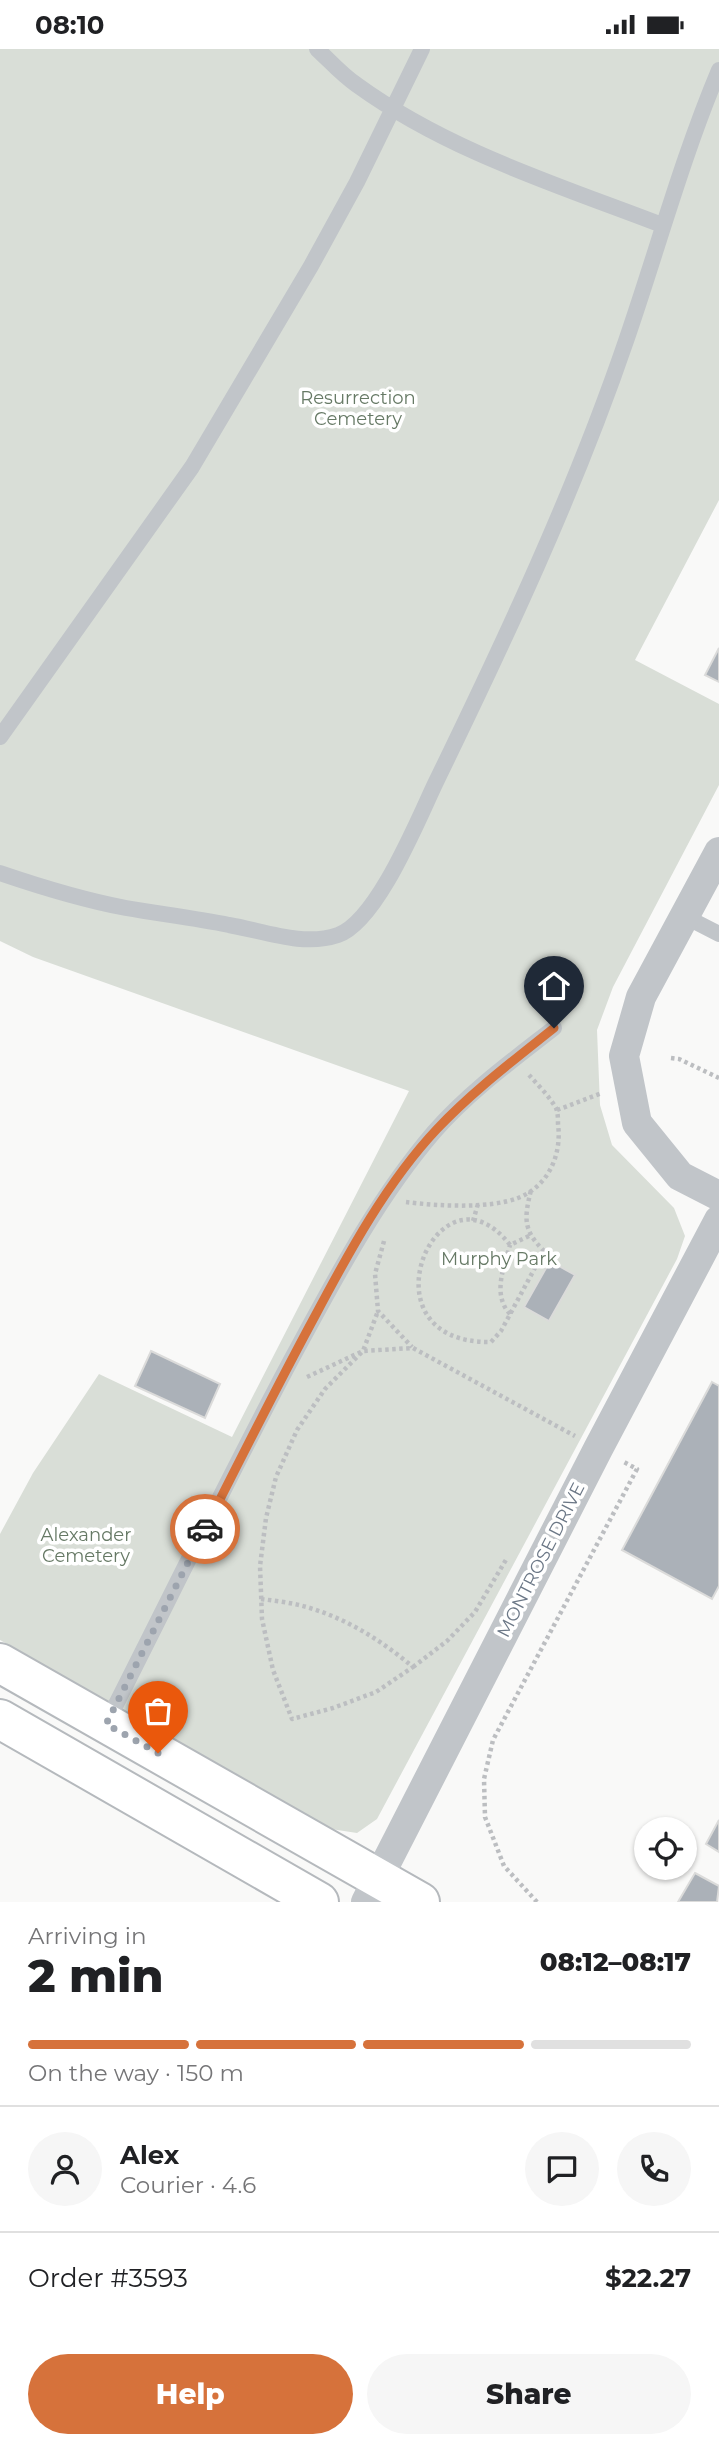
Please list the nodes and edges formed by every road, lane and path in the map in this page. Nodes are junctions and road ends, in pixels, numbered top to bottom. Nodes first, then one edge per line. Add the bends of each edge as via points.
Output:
1 (317, 49) edge
2 (422, 49) edge
3 (719, 69) edge
4 (393, 109) junction
5 (662, 225) junction
6 (0, 737) edge
7 (719, 852) edge
8 (0, 873) edge
9 (684, 916) junction
10 (719, 934) edge
11 (554, 1028) dead end
12 (671, 1058) dead end
13 (515, 1059) junction
14 (719, 1078) edge
15 (603, 1085) dead end
16 (557, 1110) junction
17 (396, 1181) junction
18 (531, 1191) junction
19 (719, 1196) edge
20 (478, 1204) junction
21 (719, 1220) edge
22 (473, 1221) junction
23 (529, 1236) junction
24 (384, 1238) dead end
25 (510, 1245) junction
26 (378, 1311) junction
27 (510, 1314) junction
28 (413, 1348) junction
29 (363, 1351) junction
30 (271, 1398) junction
31 (585, 1442) junction
32 (566, 1447) dead end
33 (508, 1558) dead end
34 (261, 1599) junction
35 (0, 1663) edge
36 (413, 1667) junction
37 (0, 1719) edge
38 (106, 1724) junction
39 (372, 1890) edge
40 (319, 1902) edge
41 (419, 1902) edge
42 (537, 1902) edge

1 - 4 lane via 354,83
2 - 4 lane
3 - 5 lane
4 - 5 lane via 449,141
4 - 6 lane via 311,266 192,467
5 - 8 lane via 626,341 558,517 413,830 371,909 356,925 339,934 300,939 124,907
7 - 9 street
9 - 10 lane
9 - 19 street via 642,997 624,1056 637,1123 680,1176
11 - 13 lane
12 - 14 path
13 - 16 path
13 - 17 lane via 435,1130
15 - 16 path via 603,1093
16 - 18 path via 560,1141 555,1160 549,1174
17 - 20 path via 398,1201
17 - 30 lane via 351,1249
18 - 20 path via 519,1198
18 - 23 path via 525,1214
20 - 22 path
21 - 31 street, MONTROSE DRIVE
22 - 25 path via 501,1233
22 - 27 path via 459,1221 435,1235 419,1270 418,1293 427,1314 443,1331 471,1342 491,1342
23 - 25 path
23 - 27 path via 544,1251
24 - 26 path via 375,1274
25 - 27 path via 500,1290 503,1307
26 - 28 path
26 - 29 path
28 - 29 path
28 - 31 path
29 - 30 path
29 - 34 path via 325,1389 298,1430 276,1477 260,1566
30 - 38 lane
31 - 32 path
31 - 39 street, MONTROSE DRIVE
31 - 42 path via 637,1469 493,1739 485,1779 485,1817 504,1866
33 - 36 path via 475,1612
34 - 36 path via 308,1607 349,1623 385,1643
34 - 36 path via 273,1670 292,1719 376,1692
35 - 38 main road
37 - 40 main road
38 - 39 main road
39 - 41 main road

